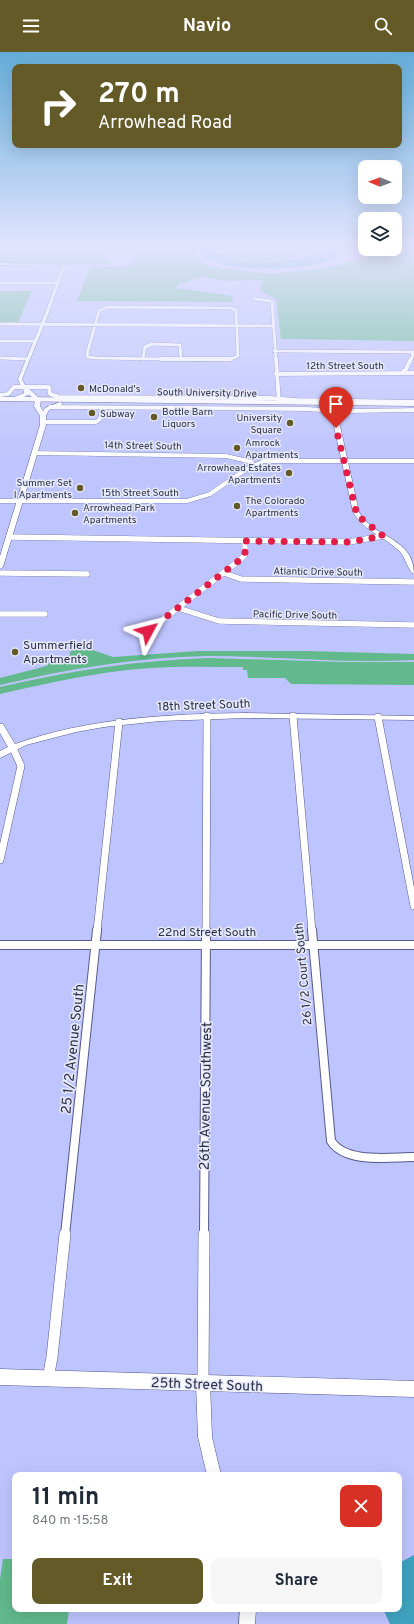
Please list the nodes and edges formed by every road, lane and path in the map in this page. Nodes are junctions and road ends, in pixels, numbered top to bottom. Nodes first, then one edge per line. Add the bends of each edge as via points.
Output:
1 (44, 318) edge
2 (97, 318) edge
3 (237, 318) edge
4 (273, 318) edge
5 (0, 324) edge
6 (42, 324) junction
7 (95, 324) junction
8 (237, 326) junction
9 (273, 326) junction
10 (0, 341) edge
11 (34, 341) junction
12 (274, 351) junction
13 (412, 353) edge
14 (0, 358) edge
15 (28, 359) junction
16 (143, 359) junction
17 (181, 359) junction
18 (403, 372) junction
19 (414, 373) edge
20 (276, 374) junction
21 (24, 387) junction
22 (0, 395) edge
23 (0, 399) edge
24 (9, 400) junction
25 (140, 401) junction
26 (38, 402) junction
27 (279, 402) junction
28 (0, 403) edge
29 (62, 406) junction
30 (99, 406) junction
31 (414, 406) edge
32 (333, 407) junction
33 (43, 419) junction
34 (34, 453) junction
35 (344, 461) junction
36 (252, 462) dead end
37 (414, 462) edge
38 (0, 501) edge
39 (19, 502) junction
40 (383, 536) junction
41 (9, 537) junction
42 (245, 541) junction
43 (0, 567) edge
44 (224, 572) junction
45 (414, 572) edge
46 (0, 573) edge
47 (87, 574) dead end
48 (414, 582) edge
49 (178, 608) junction
50 (0, 614) edge
51 (45, 614) dead end
52 (414, 625) edge
53 (148, 631) dead end
54 (207, 716) junction
55 (294, 716) junction
56 (378, 717) junction
57 (414, 718) edge
58 (119, 722) junction
59 (0, 726) edge
60 (13, 748) junction
61 (0, 755) edge
62 (0, 860) edge
63 (414, 906) edge
64 (96, 944) junction
65 (206, 944) junction
66 (0, 945) edge
67 (313, 945) junction
68 (414, 945) edge
69 (414, 1157) edge
70 (0, 1378) edge
71 (48, 1379) junction
72 (203, 1384) junction
73 (414, 1389) edge
74 (213, 1472) edge
75 (248, 1612) edge
76 (247, 1624) edge

1 - 6 street
2 - 7 street
3 - 8 street
4 - 9 street
5 - 6 street
6 - 7 street
6 - 11 street
7 - 8 street
7 - 16 street via 88,357
8 - 9 street
8 - 17 street via 237,357 229,360
9 - 12 street
10 - 11 street
11 - 15 street
12 - 13 street
12 - 20 street
13 - 18 street
14 - 15 street
15 - 21 street via 20,379
16 - 17 street
16 - 17 street via 143,353 148,345 167,344 181,347
18 - 19 street, 12th Street South
18 - 20 street, 12th Street South
20 - 27 street
21 - 22 street via 14,387 8,394
21 - 24 main road via 27,392 24,396
21 - 25 street via 49,387 50,394 59,397
21 - 26 street
23 - 24 main road, South University Drive
24 - 26 main road, South University Drive
25 - 26 main road, South University Drive
25 - 27 main road, South University Drive
25 - 27 main road, South University Drive
25 - 30 main road, South University Drive
26 - 28 main road, South University Drive
26 - 29 main road, South University Drive
26 - 33 street
27 - 31 street via 297,400
27 - 32 main road, South University Drive
29 - 30 main road, South University Drive
29 - 33 main road via 47,409
30 - 32 street via 304,409
30 - 33 street via 100,419 96,422
31 - 32 main road, South University Drive
31 - 32 main road, South University Drive
32 - 35 street
33 - 34 street
34 - 36 street, 14th Street South via 226,456
34 - 39 street
35 - 37 street, 15th Street South
35 - 39 street, 15th Street South via 264,461 245,470 210,494 187,501
35 - 40 street via 357,515
38 - 39 street, 15th Street South
39 - 41 street
40 - 42 street via 349,542
40 - 45 street via 407,555
41 - 42 street
41 - 43 street
42 - 44 street via 245,555
44 - 48 street, Atlantic Drive South via 241,579
44 - 49 street
46 - 47 street
49 - 52 street, Pacific Drive South via 219,621
49 - 53 street
50 - 51 street
54 - 55 street, 18th Street South
54 - 58 street, 18th Street South
54 - 65 street, 26th Avenue Southwest
55 - 56 street, 18th Street South
55 - 67 street, 26 1/2 Court South
56 - 57 street, 18th Street South
56 - 63 street
58 - 60 street, 18th Street South via 58,734
58 - 64 street, 25 1/2 Avenue South
59 - 60 street
60 - 61 street, 18th Street South
60 - 62 street via 21,766
64 - 65 street, 22nd Street South
64 - 66 street, 22nd Street South
64 - 71 street, 25 1/2 Avenue South
65 - 67 street, 22nd Street South
65 - 72 street, 26th Avenue Southwest
67 - 68 street, 22nd Street South
67 - 69 street, 26 1/2 Court South via 331,1141 335,1148 355,1156
70 - 71 main road, 25th Street South
71 - 72 main road, 25th Street South
72 - 73 main road, 25th Street South
72 - 74 street, 26th Avenue Southwest via 205,1437
75 - 76 street

